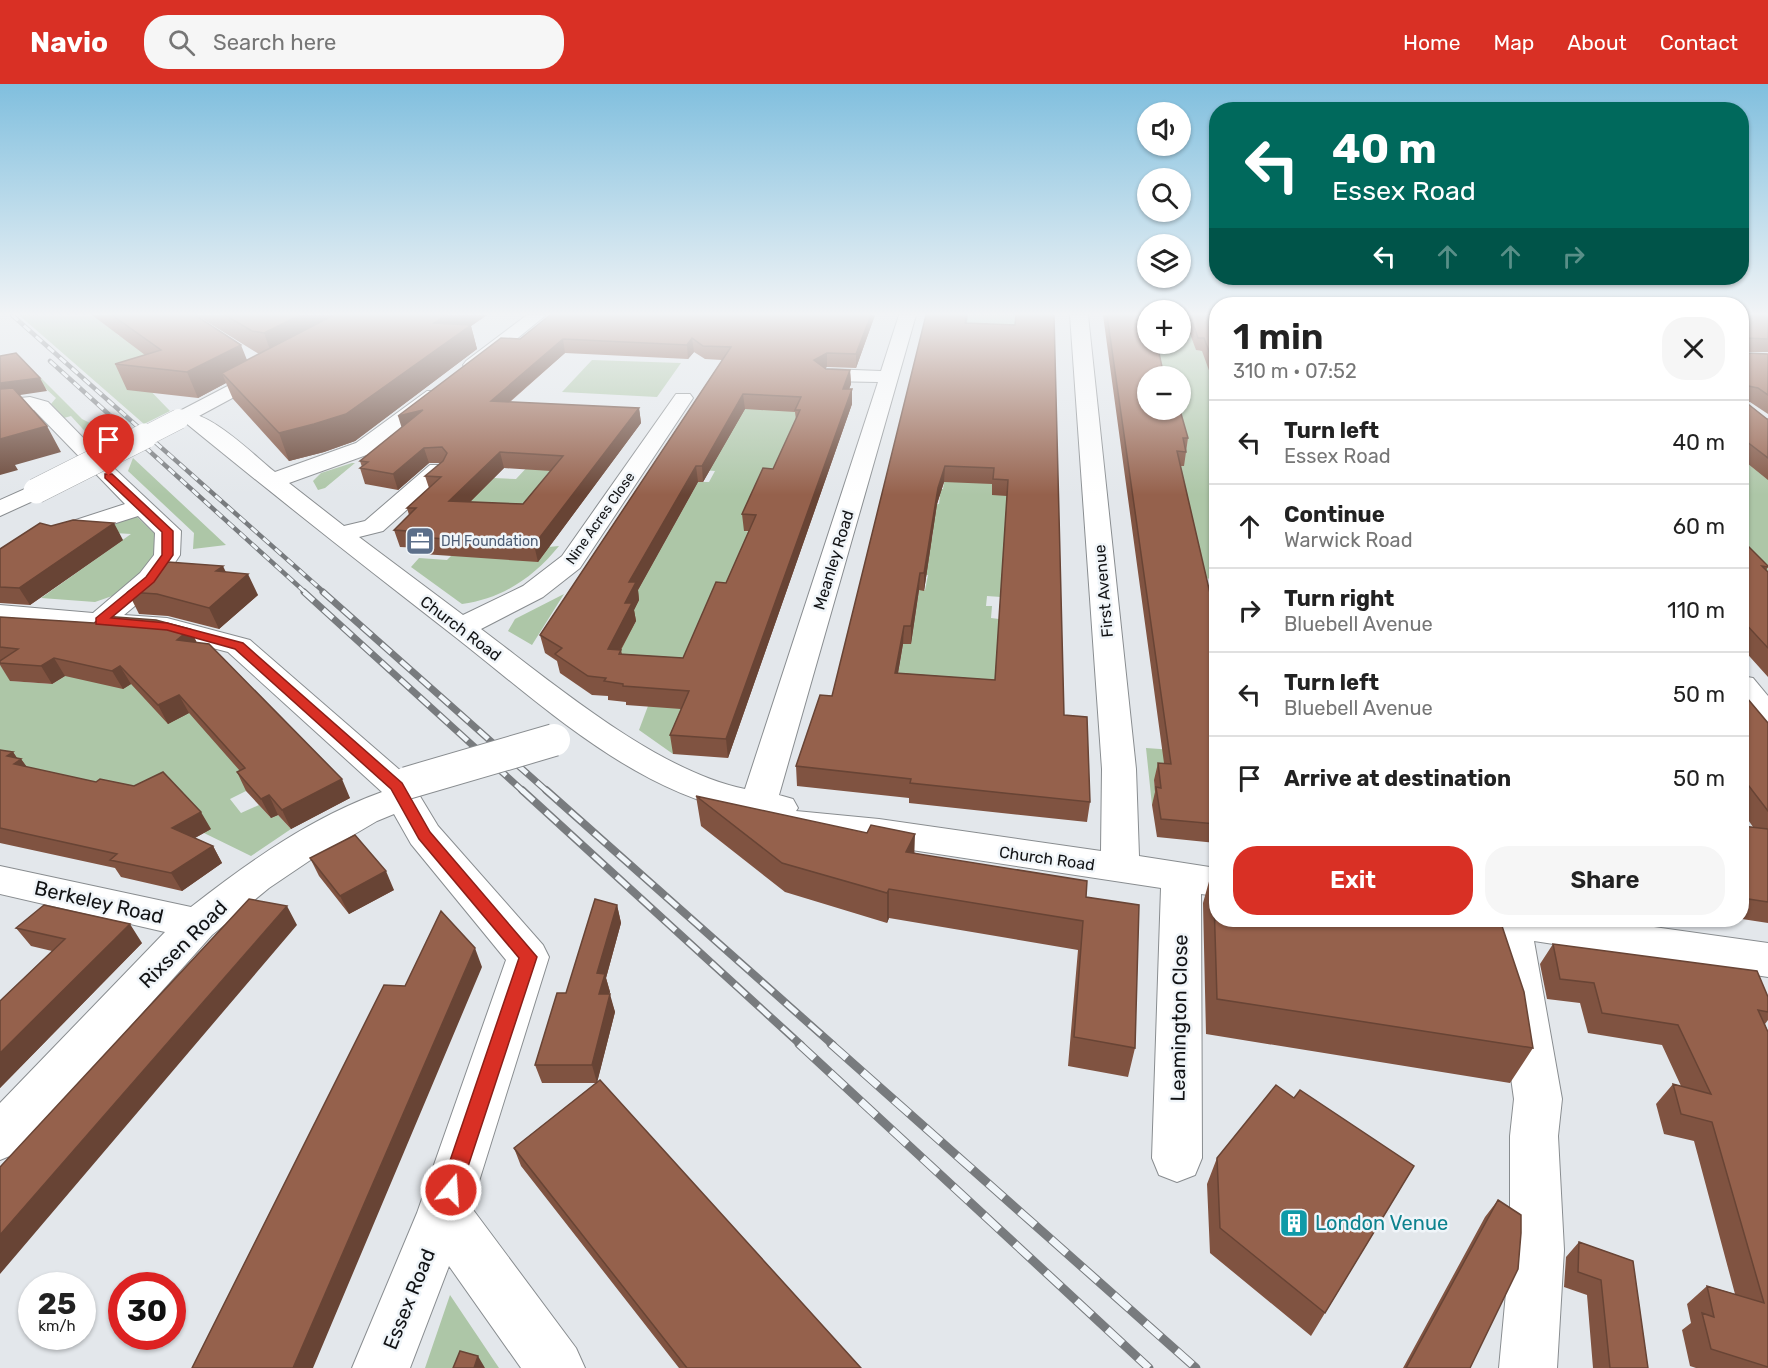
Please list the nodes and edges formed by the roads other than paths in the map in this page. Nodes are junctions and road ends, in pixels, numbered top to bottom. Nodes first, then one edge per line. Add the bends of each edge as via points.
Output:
1 (262, 375) edge
2 (451, 375) edge
3 (827, 375) edge
4 (1084, 375) edge
5 (889, 377) joint
6 (683, 398) dead end
7 (0, 406) edge
8 (181, 418) junction
9 (438, 470) edge
10 (271, 481) junction
11 (141, 507) junction
12 (0, 509) edge
13 (60, 533) edge
14 (339, 535) junction
15 (0, 614) edge
16 (100, 621) junction
17 (461, 627) junction
18 (1749, 693) edge
19 (1768, 716) edge
20 (590, 724) junction
21 (402, 789) junction
22 (758, 805) junction
23 (1120, 868) junction
24 (1199, 879) edge
25 (0, 880) edge
26 (198, 924) junction
27 (1522, 927) edge
28 (1559, 927) edge
29 (1768, 960) edge
30 (0, 1137) edge
31 (1177, 1158) dead end
32 (443, 1213) junction
33 (381, 1368) edge
34 (556, 1368) edge
35 (1527, 1368) edge

1 - 8 street
2 - 10 street via 364,448
3 - 5 street
4 - 23 street, First Avenue via 1119,769
5 - 22 street, Meanley Road
6 - 17 street, Nine Acres Close via 570,562 520,600
7 - 11 street via 41,406
8 - 10 street, Church Road via 195,419
8 - 12 street, bridge
9 - 14 street via 374,526
10 - 14 street, Church Road
11 - 13 street
11 - 16 street via 168,531 167,555 150,579
14 - 17 street, Church Road
15 - 16 street
16 - 21 street via 167,627 239,646
17 - 20 street, Church Road
18 - 19 street
20 - 21 street, Rixsen Road, bridge via 554,740
20 - 22 street, Church Road via 662,771
21 - 26 street, Rixsen Road via 255,878
21 - 32 street, Essex Road via 424,836 528,957
22 - 23 street, Church Road via 760,814 772,822 879,832
23 - 24 street, Church Road
24 - 31 street, Leamington Close
25 - 26 street, Berkeley Road
26 - 30 street, Rixsen Road
27 - 35 street via 1538,1099 1534,1136 1537,1250
28 - 29 street
32 - 33 street, Essex Road
32 - 34 street

